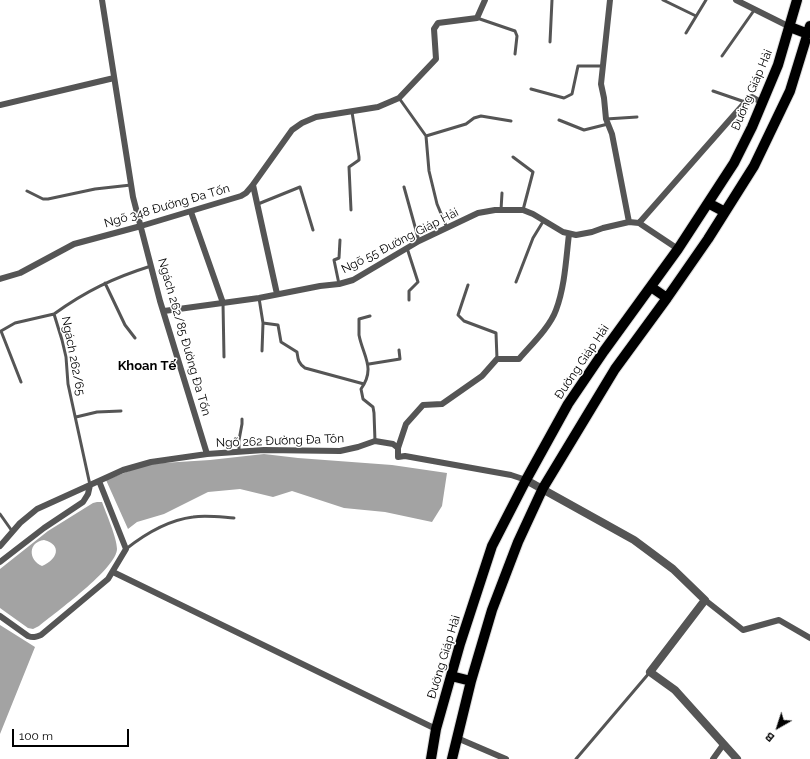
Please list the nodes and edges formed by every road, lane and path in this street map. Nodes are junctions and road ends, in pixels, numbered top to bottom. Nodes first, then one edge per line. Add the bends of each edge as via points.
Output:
1 (102, 0) edge
2 (485, 0) edge
3 (552, 0) edge
4 (610, 0) edge
5 (663, 0) edge
6 (706, 0) edge
7 (736, 0) edge
8 (797, 0) edge
9 (755, 9) junction
10 (696, 16) junction
11 (477, 18) junction
12 (790, 27) junction
13 (809, 32) edge
14 (686, 33) dead end
15 (550, 42) dead end
16 (515, 54) dead end
17 (722, 56) dead end
18 (603, 66) junction
19 (114, 78) junction
20 (531, 90) dead end
21 (713, 91) dead end
22 (399, 98) junction
23 (745, 102) junction
24 (761, 102) junction
25 (0, 105) edge
26 (352, 112) junction
27 (637, 117) dead end
28 (560, 120) dead end
29 (511, 121) dead end
30 (607, 122) junction
31 (426, 136) junction
32 (513, 157) dead end
33 (131, 185) junction
34 (253, 185) junction
35 (404, 187) dead end
36 (27, 191) dead end
37 (502, 193) dead end
38 (708, 203) junction
39 (258, 204) junction
40 (351, 210) dead end
41 (501, 210) junction
42 (523, 210) junction
43 (191, 212) junction
44 (726, 212) junction
45 (544, 220) junction
46 (629, 222) junction
47 (639, 223) junction
48 (141, 226) junction
49 (447, 228) junction
50 (314, 230) dead end
51 (569, 234) junction
52 (340, 240) dead end
53 (419, 241) junction
54 (407, 248) junction
55 (678, 249) junction
56 (151, 266) junction
57 (0, 279) edge
58 (516, 282) dead end
59 (105, 283) junction
60 (339, 284) junction
61 (468, 285) dead end
62 (651, 287) junction
63 (277, 294) junction
64 (259, 298) junction
65 (668, 298) junction
66 (409, 300) dead end
67 (223, 303) junction
68 (164, 311) junction
69 (54, 314) junction
70 (370, 316) dead end
71 (263, 323) junction
72 (1, 331) edge
73 (134, 338) dead end
74 (399, 350) dead end
75 (262, 351) dead end
76 (224, 357) dead end
77 (497, 358) junction
78 (369, 364) junction
79 (21, 382) dead end
80 (364, 384) junction
81 (120, 411) dead end
82 (76, 417) junction
83 (242, 419) dead end
84 (375, 441) junction
85 (398, 448) junction
86 (239, 452) junction
87 (207, 454) junction
88 (526, 480) junction
89 (99, 481) junction
90 (90, 485) junction
91 (543, 488) junction
92 (0, 514) edge
93 (234, 518) dead end
94 (12, 531) junction
95 (0, 546) edge
96 (126, 549) junction
97 (0, 562) edge
98 (113, 572) junction
99 (705, 600) junction
100 (0, 616) edge
101 (810, 638) edge
102 (650, 672) junction
103 (451, 676) junction
104 (471, 681) junction
105 (436, 729) junction
106 (457, 738) junction
107 (723, 745) junction
108 (431, 759) edge
109 (452, 759) edge
110 (506, 759) edge
111 (576, 759) edge
112 (713, 759) edge
113 (737, 759) edge

1 - 19 street, Ngách 262/85 Đường Đa Tốn
2 - 11 street
3 - 15 lane
4 - 18 street
5 - 10 lane
6 - 10 lane
7 - 9 street
8 - 12 highway, Đường Giáp Hải
9 - 12 street
9 - 17 lane
10 - 14 lane
11 - 16 lane via 515,32
11 - 22 street, Ngõ 348 Đường Đa Tốn via 438,23 434,29 436,59
12 - 13 highway
12 - 24 highway, Đường Giáp Hải via 778,65
13 - 44 highway via 790,91 754,166
18 - 20 lane via 578,66 572,94 564,98
18 - 30 street via 601,84
19 - 25 street
19 - 33 street, Ngách 262/85 Đường Đa Tốn
21 - 23 lane
22 - 26 street, Ngõ 348 Đường Đa Tốn via 378,107
22 - 31 lane
23 - 24 street via 750,97
23 - 47 street
24 - 38 highway, Đường Giáp Hải via 734,163
26 - 34 street, Ngõ 348 Đường Đa Tốn via 316,117 292,130
26 - 40 lane via 359,160 349,167
27 - 30 lane
28 - 30 lane via 584,130
29 - 31 lane via 482,116 466,124
30 - 46 street via 612,134
31 - 49 lane via 429,171 437,204
32 - 42 lane via 533,172
33 - 36 lane via 95,189 48,199
33 - 48 street, Ngách 262/85 Đường Đa Tốn
34 - 39 street
34 - 43 street, Ngõ 348 Đường Đa Tốn via 241,196
35 - 53 lane
37 - 41 lane
38 - 44 highway
38 - 55 highway, Đường Giáp Hải
39 - 50 lane via 300,187
39 - 63 street
41 - 42 street, Ngõ 55 Đường Giáp Hải
41 - 49 street, Ngõ 55 Đường Giáp Hải via 478,213
42 - 45 street, Ngõ 55 Đường Giáp Hải
43 - 48 street, Ngõ 348 Đường Đa Tốn
43 - 67 street
44 - 65 highway
45 - 51 street, Ngõ 55 Đường Giáp Hải
45 - 58 lane via 533,238
46 - 47 street
46 - 51 street via 592,232
47 - 55 street
48 - 56 street, Ngách 262/85 Đường Đa Tốn
48 - 57 street, Ngõ 348 Đường Đa Tốn via 74,244 20,273
49 - 53 street, Ngõ 55 Đường Giáp Hải
51 - 77 street via 561,292 556,311 548,325 519,359
52 - 60 lane via 339,258 334,260
53 - 54 street, Ngõ 55 Đường Giáp Hải
54 - 60 street, Ngõ 55 Đường Giáp Hải via 354,280
54 - 66 lane via 418,282 409,291
55 - 62 highway, Đường Giáp Hải
56 - 59 lane, Ngách 262/65
56 - 68 street, Ngách 262/85 Đường Đa Tốn
59 - 69 lane, Ngách 262/65
59 - 73 lane
60 - 63 street, Ngõ 55 Đường Giáp Hải
61 - 77 lane via 458,315 464,322 496,332
62 - 65 highway
62 - 88 highway, Đường Giáp Hải via 568,404
63 - 64 street, Ngõ 55 Đường Giáp Hải
64 - 67 street, Ngõ 55 Đường Giáp Hải
64 - 71 lane
65 - 91 highway via 615,369
67 - 68 street, Ngõ 55 Đường Giáp Hải
67 - 76 lane
68 - 87 street, Ngách 262/85 Đường Đa Tốn
69 - 72 lane via 15,323
69 - 82 lane, Ngách 262/65 via 66,357 68,384
70 - 78 lane via 359,319 359,335
71 - 75 lane
71 - 80 lane via 278,325 281,342 297,352 300,365
72 - 79 lane
74 - 78 lane via 400,359
77 - 85 street via 482,376 442,404 423,405 406,424
78 - 80 lane
80 - 84 lane via 360,389 363,399 373,407
81 - 82 lane via 97,412
82 - 90 lane, Ngách 262/65
83 - 86 lane
84 - 85 street via 393,444
84 - 86 street, Ngõ 262 Đường Đa Tôn via 340,452
85 - 88 street via 398,456 511,475
86 - 87 street, Ngõ 262 Đường Đa Tôn
87 - 89 street, Ngõ 262 Đường Đa Tôn via 151,462 123,470
88 - 91 street
88 - 103 highway, Đường Giáp Hải via 492,546
89 - 90 street, Ngõ 262 Đường Đa Tôn
89 - 96 street
90 - 94 street, Ngõ 262 Đường Đa Tôn via 38,509
90 - 97 street via 83,502
91 - 99 street via 634,540 673,568
91 - 104 highway via 518,542 492,610
92 - 94 lane
93 - 96 lane via 194,517 178,520 142,536
94 - 95 street, Ngõ 262 Đường Đa Tôn
96 - 98 street
98 - 100 street via 106,581 38,636 28,636
98 - 105 street
99 - 101 street via 743,630 779,620
99 - 102 street
102 - 107 street via 675,690
102 - 111 lane
103 - 104 highway
103 - 105 highway, Đường Giáp Hải
104 - 106 highway
105 - 108 highway, Đường Giáp Hải
106 - 109 highway
106 - 110 street
107 - 112 street
107 - 113 street

